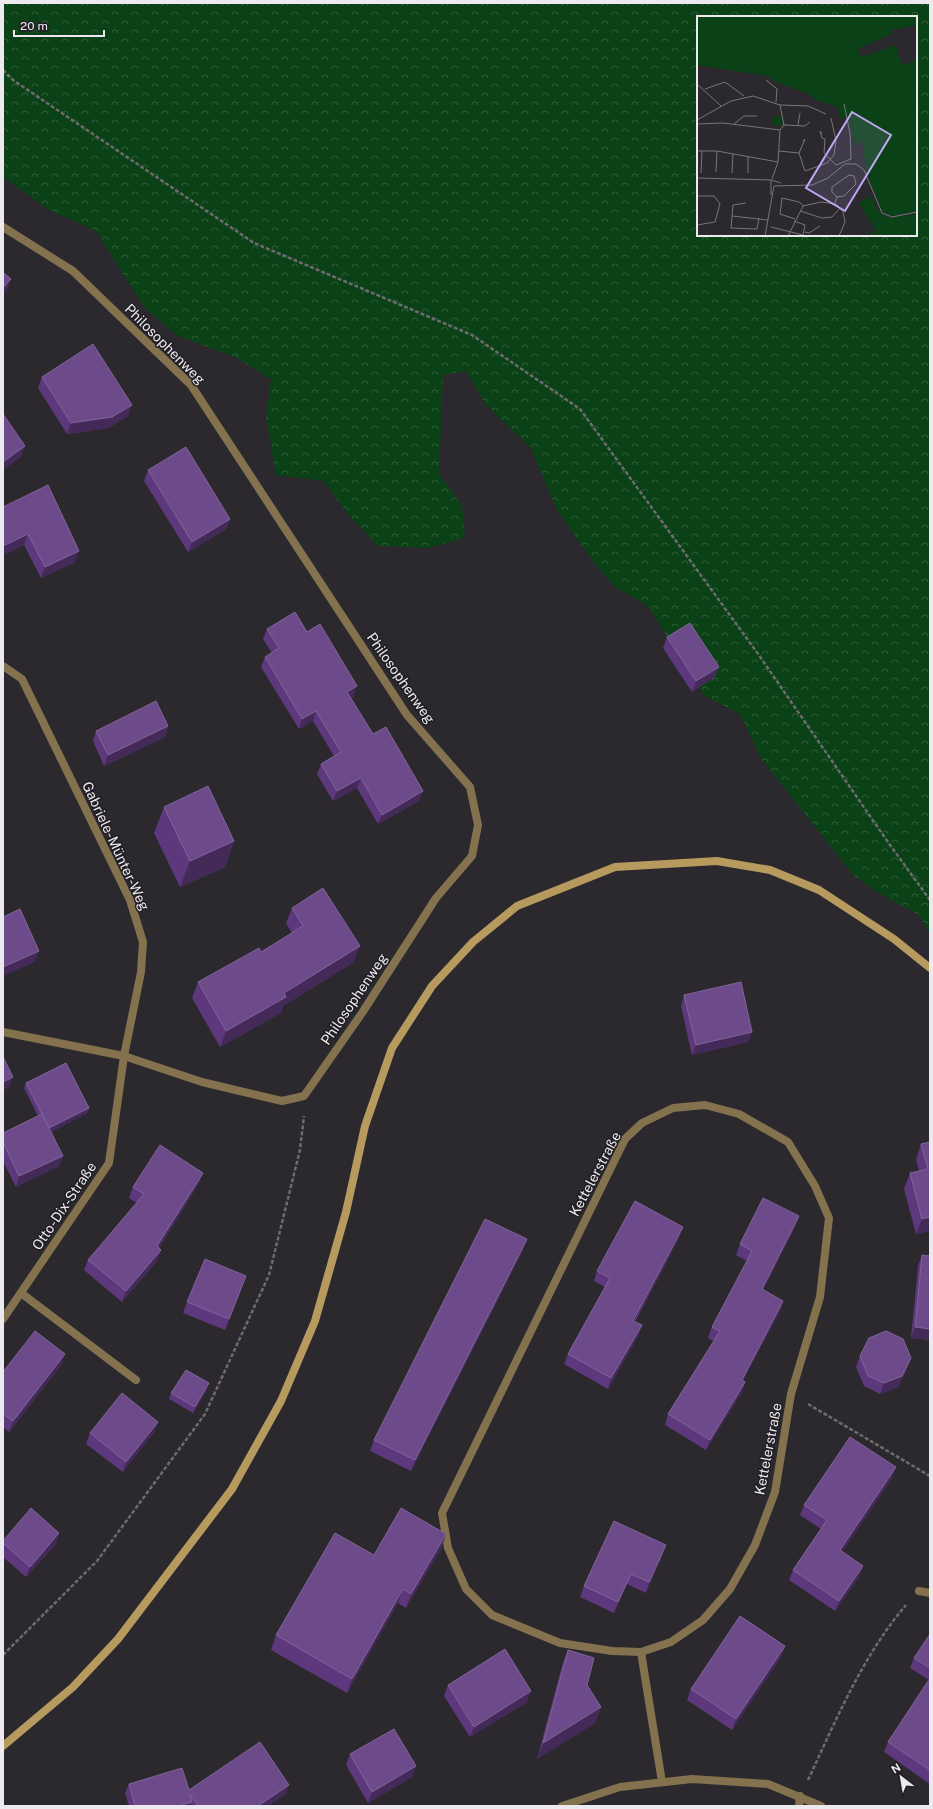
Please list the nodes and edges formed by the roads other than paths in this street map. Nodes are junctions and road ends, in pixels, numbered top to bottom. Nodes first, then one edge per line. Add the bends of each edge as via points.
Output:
1 (3, 227) edge
2 (3, 666) edge
3 (930, 968) edge
4 (3, 1032) edge
5 (124, 1056) junction
6 (21, 1293) junction
7 (3, 1319) edge
8 (136, 1380) dead end
9 (919, 1590) road end
10 (930, 1593) edge
11 (641, 1652) junction
12 (3, 1746) edge
13 (662, 1782) junction
14 (800, 1796) junction
15 (562, 1806) edge
16 (799, 1806) edge
17 (821, 1806) edge

1 - 5 street, Philosophenweg via 73,271 191,385 407,715 470,787 478,825 472,856 436,898 362,1013 304,1096 282,1101 202,1082
2 - 5 street, Gabriele-Münter-Weg via 22,679 130,900 143,942 141,972
3 - 12 street via 894,940 819,890 770,870 717,861 615,867 517,906 473,942 432,986 392,1048 365,1126 346,1212 315,1321 281,1401 232,1489 118,1639 73,1687
4 - 5 street
5 - 6 street, Otto-Dix-Straße via 110,1163
6 - 7 street, Otto-Dix-Straße
6 - 8 street
9 - 10 street
11 - 11 street, Kettelerstraße via 671,1642 703,1620 730,1589 755,1545 775,1492 791,1394 820,1297 828,1218 814,1186 788,1142 739,1114 705,1105 673,1108 642,1123 625,1139 442,1513 448,1548 466,1589 492,1615 560,1643 612,1651
11 - 13 street
13 - 14 street via 692,1779 768,1784
13 - 15 street via 620,1787
14 - 16 street
14 - 17 street

